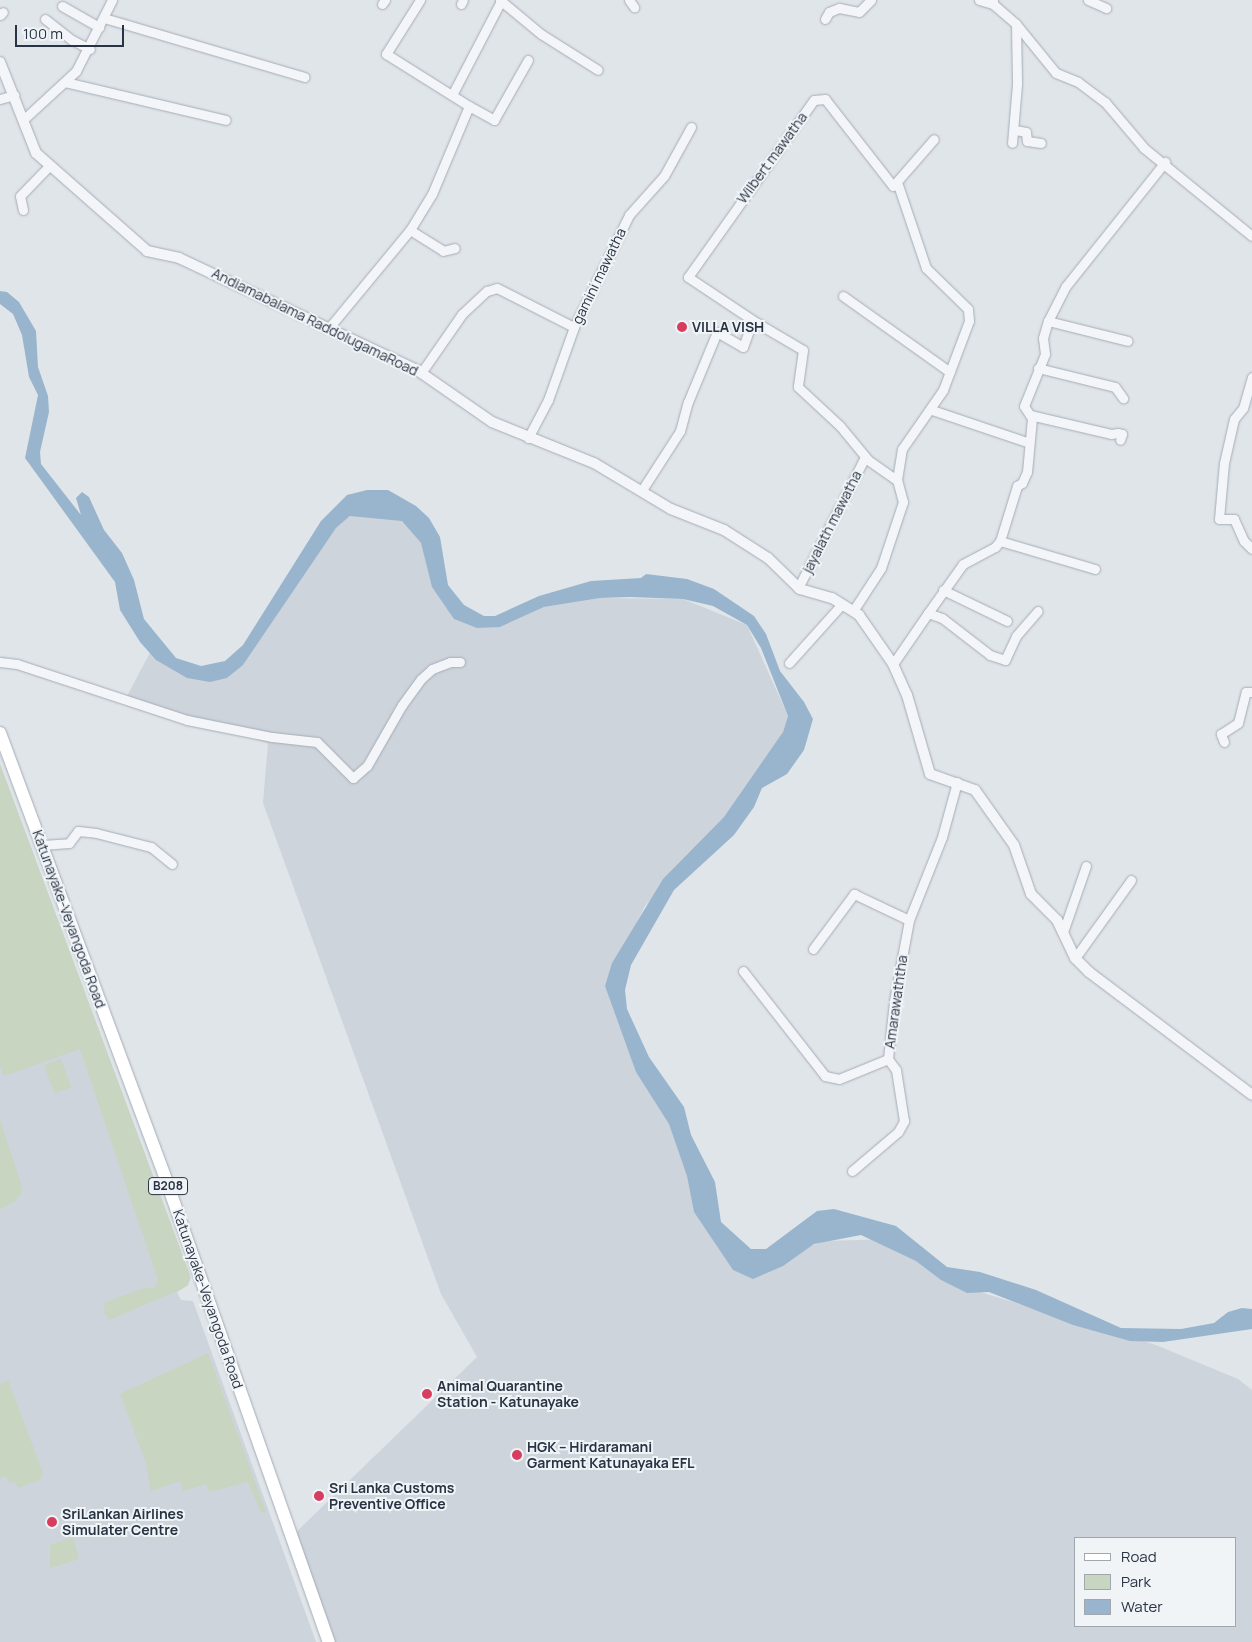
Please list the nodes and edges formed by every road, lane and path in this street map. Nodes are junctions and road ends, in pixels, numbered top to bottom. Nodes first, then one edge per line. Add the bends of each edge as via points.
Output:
1 (112, 0) edge
2 (420, 0) edge
3 (500, 0) edge
4 (871, 0) edge
5 (979, 0) edge
6 (1088, 0) edge
7 (993, 2) edge
8 (62, 6) dead end
9 (1106, 8) dead end
10 (104, 18) junction
11 (45, 19) dead end
12 (825, 19) dead end
13 (1016, 24) junction
14 (99, 27) junction
15 (90, 49) junction
16 (528, 60) dead end
17 (0, 62) edge
18 (598, 70) dead end
19 (304, 77) dead end
20 (65, 82) junction
21 (14, 95) junction
22 (452, 95) junction
23 (0, 99) edge
24 (469, 106) junction
25 (24, 119) junction
26 (226, 120) dead end
27 (691, 126) dead end
28 (1015, 130) junction
29 (934, 139) dead end
30 (1041, 142) dead end
31 (1012, 143) dead end
32 (1165, 162) junction
33 (49, 166) junction
34 (898, 185) junction
35 (23, 210) dead end
36 (410, 230) junction
37 (1252, 236) edge
38 (456, 248) dead end
39 (843, 296) dead end
40 (1048, 321) junction
41 (756, 323) junction
42 (574, 327) junction
43 (328, 329) junction
44 (1128, 341) dead end
45 (1038, 368) junction
46 (950, 372) junction
47 (421, 373) junction
48 (1252, 377) edge
49 (1123, 398) dead end
50 (932, 410) junction
51 (1030, 415) junction
52 (528, 438) junction
53 (1120, 440) dead end
54 (1028, 442) junction
55 (865, 457) junction
56 (897, 480) junction
57 (642, 490) junction
58 (1000, 540) junction
59 (1252, 548) edge
60 (1095, 569) dead end
61 (798, 588) junction
62 (942, 590) junction
63 (842, 604) junction
64 (853, 611) junction
65 (1038, 611) dead end
66 (928, 613) junction
67 (1006, 621) dead end
68 (0, 662) edge
69 (460, 662) dead end
70 (789, 664) dead end
71 (893, 664) junction
72 (1252, 692) edge
73 (0, 733) edge
74 (1224, 742) dead end
75 (957, 782) junction
76 (42, 845) junction
77 (172, 864) dead end
78 (1086, 866) dead end
79 (1131, 880) dead end
80 (910, 920) junction
81 (1063, 932) junction
82 (813, 949) dead end
83 (1075, 958) junction
84 (743, 971) dead end
85 (888, 1059) junction
86 (1252, 1095) edge
87 (852, 1171) dead end
88 (329, 1642) edge

1 - 10 street
2 - 22 street via 386,54
3 - 18 street via 540,34
3 - 22 street
4 - 12 street via 859,12 838,8 829,12
5 - 7 street
6 - 9 street
7 - 13 street
8 - 14 street
10 - 14 street
10 - 19 street
11 - 15 street
13 - 28 street
13 - 32 street via 1056,73 1078,82 1115,110 1144,148
14 - 15 street
15 - 20 street via 76,72
16 - 24 street via 494,120
17 - 21 street, Andiamabalama RaddolugamaRoad
20 - 25 street
20 - 26 street
21 - 23 street
21 - 25 street, Andiamabalama RaddolugamaRoad
22 - 24 street
24 - 36 street via 432,194
25 - 33 street, Andiamabalama RaddolugamaRoad via 36,153
27 - 42 street, gamini mawatha via 664,176 629,215
28 - 30 street via 1026,132 1027,141
28 - 31 street
29 - 34 street
32 - 37 street
32 - 40 street via 1066,286
33 - 35 street via 20,196
33 - 43 street, Andiamabalama RaddolugamaRoad via 101,207 147,251 179,258
34 - 41 street, Wilbert mawatha via 888,183 866,149 825,99 814,100 688,277
34 - 46 street via 926,268 968,309 968,321
36 - 38 street via 443,251
36 - 43 street
39 - 46 street
40 - 44 street
40 - 45 street via 1043,338 1045,354
41 - 55 street via 803,350 798,387 840,426
41 - 57 street via 750,328 743,347 717,332 688,402 680,431
42 - 47 street via 497,288 487,291 462,314
42 - 52 street, gamini mawatha via 548,400
43 - 47 street, Andiamabalama RaddolugamaRoad
45 - 49 street via 1115,387
45 - 51 street via 1024,406
46 - 50 street
47 - 52 street, Andiamabalama RaddolugamaRoad via 492,422
48 - 59 street via 1243,408 1234,419 1224,463 1219,519 1234,518 1244,541
50 - 54 street
50 - 56 street via 902,450
51 - 53 street via 1111,434 1118,432 1122,434
51 - 54 street
52 - 57 street, Andiamabalama RaddolugamaRoad via 594,463
54 - 58 street via 1027,472 1017,486
55 - 56 street
55 - 61 street, jayalath mawatha
56 - 64 street via 904,502 881,568
57 - 61 street, Andiamabalama RaddolugamaRoad via 671,509 724,530 768,558
58 - 60 street
58 - 62 street via 994,548 963,564
61 - 63 street, Andiamabalama RaddolugamaRoad
62 - 66 street
62 - 67 street
63 - 64 street, Andiamabalama RaddolugamaRoad
63 - 70 street
64 - 71 street, Andiamabalama RaddolugamaRoad
65 - 66 street via 1016,636 1005,660 990,655 942,618
66 - 71 street
68 - 69 street via 17,664 187,720 272,737 317,742 353,778 368,766 402,705 421,679 432,669
71 - 75 street, Andiamabalama RaddolugamaRoad via 907,695 925,767 930,774
72 - 74 street via 1246,692 1238,723 1220,734
73 - 76 main road, Katunayake-Veyangoda Road / B208
75 - 80 street, Amarawaththa via 942,837
75 - 81 street, Andiamabalama RaddolugamaRoad via 975,790 1014,845 1031,894 1057,920
76 - 77 street via 69,842 78,831 96,833 151,847
76 - 88 main road, Katunayake-Veyangoda Road / B208 via 168,1185
78 - 81 street
79 - 83 street
80 - 82 street via 854,894
80 - 85 street, Amarawaththa via 894,1001
81 - 83 street, Andiamabalama RaddolugamaRoad
83 - 86 street, Andiamabalama RaddolugamaRoad via 1089,972
84 - 85 street, Amarawaththa via 825,1076 839,1079
85 - 87 street via 896,1070 904,1122 898,1132

